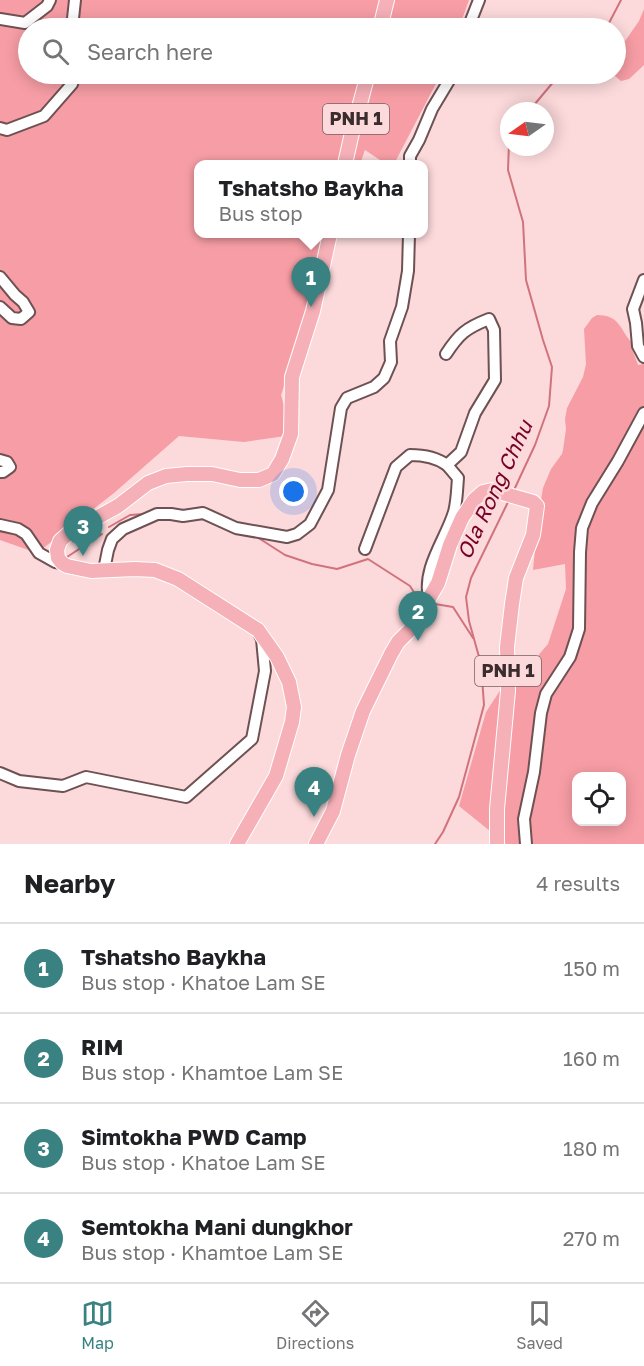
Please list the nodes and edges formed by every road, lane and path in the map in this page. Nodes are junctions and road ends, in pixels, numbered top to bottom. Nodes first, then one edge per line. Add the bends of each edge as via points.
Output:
1 (50, 0) edge
2 (75, 0) edge
3 (387, 0) edge
4 (479, 0) edge
5 (31, 18) edge
6 (73, 18) edge
7 (382, 18) edge
8 (472, 18) edge
9 (0, 19) edge
10 (18, 22) edge
11 (72, 84) edge
12 (365, 84) edge
13 (447, 84) edge
14 (0, 128) edge
15 (346, 160) edge
16 (410, 160) edge
17 (329, 238) edge
18 (409, 238) edge
19 (0, 276) edge
20 (644, 280) edge
21 (0, 307) edge
22 (641, 346) edge
23 (446, 354) dead end
24 (644, 357) edge
25 (644, 413) edge
26 (0, 460) edge
27 (447, 465) junction
28 (0, 472) edge
29 (0, 525) edge
30 (365, 549) dead end
31 (62, 563) junction
32 (104, 570) junction
33 (429, 598) junction
34 (258, 630) junction
35 (0, 773) edge
36 (237, 844) edge
37 (316, 844) edge
38 (497, 844) edge
39 (526, 844) edge

1 - 5 street
2 - 6 street
3 - 7 main road
4 - 8 street
9 - 10 street
11 - 14 street via 44,116 7,130
12 - 15 main road, PNH 1
13 - 16 street
17 - 31 main road via 313,311 292,377 291,434 273,474 259,480 240,480 187,474 148,483 60,541 57,550
18 - 32 street via 402,307 390,341 391,362 384,378 374,387 347,398 341,408 328,490 310,524 287,537 236,528 203,513 157,514 123,529 112,539
19 - 21 street via 28,312 21,320 12,318
20 - 22 street via 633,309
22 - 24 street
23 - 27 street via 458,337 489,319 494,330 495,380 475,413 461,452
25 - 39 street via 592,503 582,528 579,629 570,657 546,694 541,713 524,819
26 - 28 street via 10,467
27 - 30 street via 410,454 396,467
27 - 33 street via 458,478 455,510 431,568
29 - 31 street via 18,529 39,552
31 - 32 main road
32 - 34 main road via 155,570 178,579
33 - 37 main road, PNH 1 via 391,654 363,711 333,811
33 - 38 main road, PNH 1 via 462,518 483,492 492,490 537,506 533,535 516,578 507,647 508,691
34 - 35 street via 265,671 252,739 186,797 86,777 63,786 19,782
34 - 36 main road via 289,682 294,707 276,776

